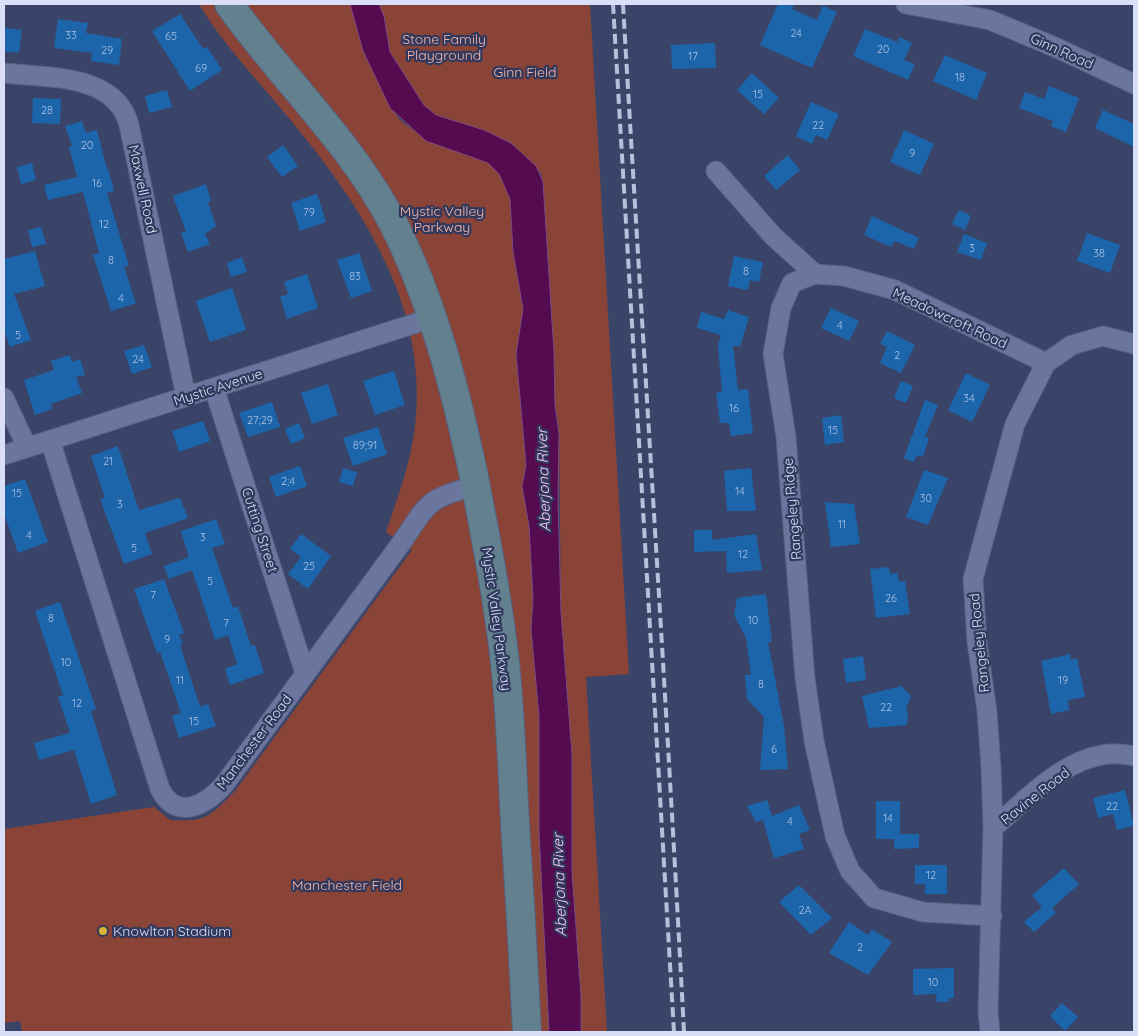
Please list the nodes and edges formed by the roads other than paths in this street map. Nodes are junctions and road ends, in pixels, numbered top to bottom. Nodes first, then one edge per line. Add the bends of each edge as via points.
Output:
1 (230, 4) edge
2 (906, 4) edge
3 (992, 12) edge
4 (4, 73) edge
5 (1134, 84) edge
6 (716, 171) dead end
7 (815, 274) junction
8 (432, 318) junction
9 (1134, 344) edge
10 (1046, 364) junction
11 (214, 388) junction
12 (186, 397) junction
13 (4, 398) edge
14 (50, 440) junction
15 (28, 448) junction
16 (4, 455) edge
17 (476, 485) junction
18 (305, 673) junction
19 (1134, 756) edge
20 (993, 828) junction
21 (992, 916) junction
22 (527, 1032) edge
23 (990, 1032) edge

1 - 8 main road, Mystic Valley Parkway via 376,193 402,242
2 - 3 street, Ginn Road
3 - 5 street, Ginn Road via 1057,48
4 - 12 street, Maxwell Road via 93,86 108,94 124,111
6 - 7 street via 773,236
7 - 10 street, Meadowcroft Road via 844,276 895,290
7 - 21 street, Rangeley Ridge via 792,283 781,308 773,354 786,437 805,678 818,762 835,836 850,871 874,898 923,912
8 - 11 street, Mystic Avenue
8 - 17 main road, Mystic Valley Parkway via 457,402
9 - 10 street, Rangeley Road via 1103,336 1072,344
10 - 20 street, Rangeley Road via 1015,424 973,579 977,642 987,711
11 - 12 street, Mystic Avenue
11 - 18 street, Cutting Street
12 - 14 street, Mystic Avenue
13 - 15 street
14 - 15 street, Mystic Avenue
14 - 18 street, Manchester Road via 166,799 176,805 194,807 213,796
15 - 16 street, Mystic Avenue
17 - 18 street, Manchester Road via 438,497 424,509
17 - 22 main road, Mystic Valley Parkway via 495,585 507,683
19 - 20 street, Ravine Road via 1118,752 1088,758 1058,774
20 - 21 street, Rangeley Road
21 - 23 street, Rangeley Road

